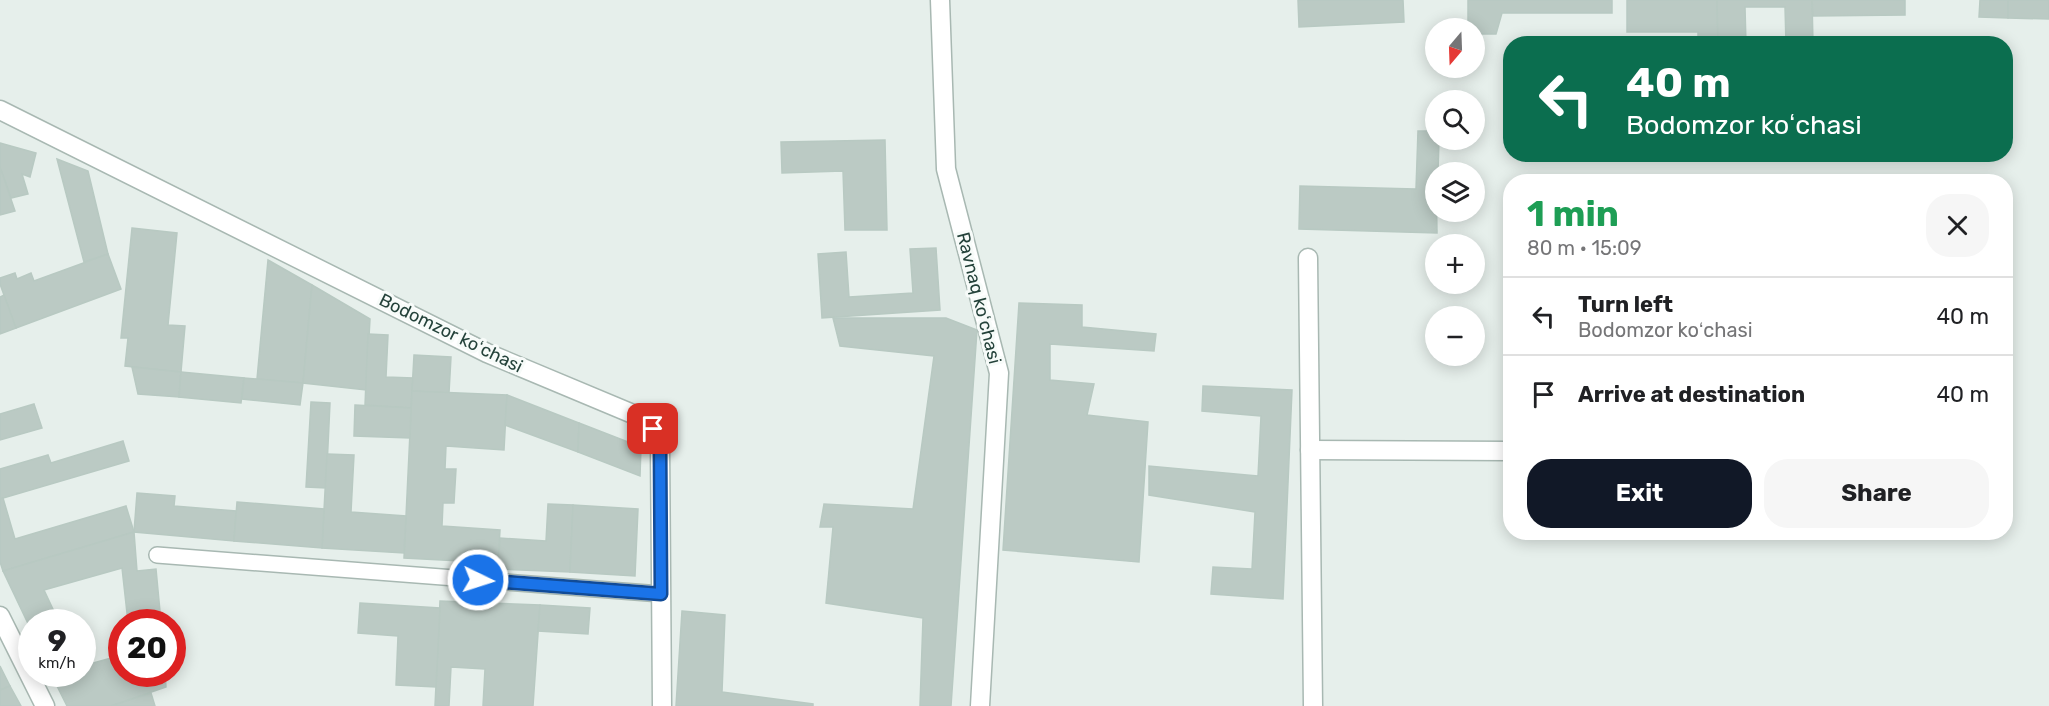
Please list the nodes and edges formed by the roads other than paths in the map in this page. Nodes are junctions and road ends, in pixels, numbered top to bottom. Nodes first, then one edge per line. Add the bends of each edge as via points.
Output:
1 (940, 0) edge
2 (0, 110) edge
3 (1308, 258) dead end
4 (1310, 450) junction
5 (1503, 451) edge
6 (157, 555) dead end
7 (661, 594) junction
8 (0, 616) edge
9 (45, 706) edge
10 (662, 706) edge
11 (980, 706) edge
12 (1313, 706) edge

1 - 11 street, Ravnaq koʻchasi via 946,168 999,373
2 - 7 street, Bodomzor koʻchasi via 487,353 640,417 653,429 660,445
3 - 4 street
4 - 5 street
4 - 12 street
6 - 7 lane
7 - 10 street, Bodomzor koʻchasi
8 - 9 street

